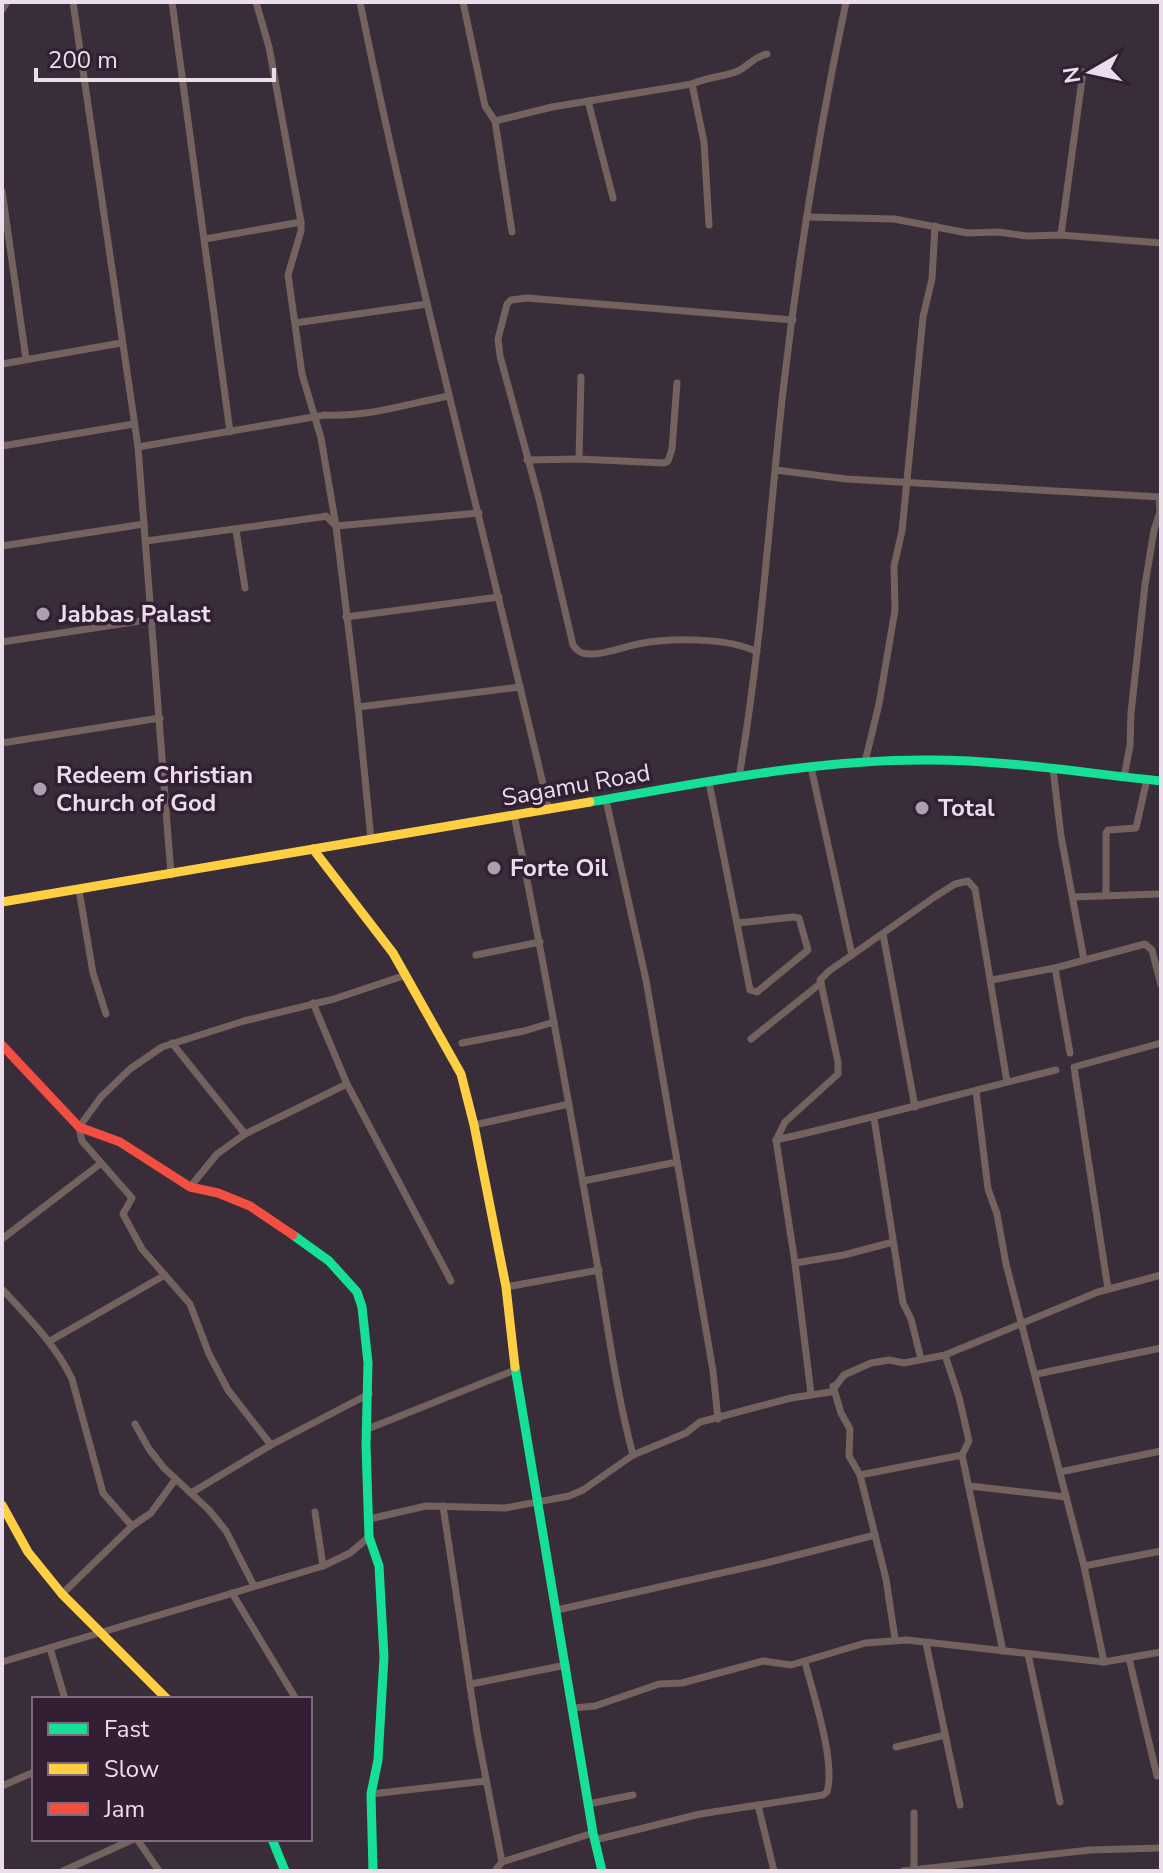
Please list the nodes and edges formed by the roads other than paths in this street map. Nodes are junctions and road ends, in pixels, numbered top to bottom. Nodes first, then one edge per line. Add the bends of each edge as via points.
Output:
1 (7, 2) edge
2 (73, 2) edge
3 (172, 2) edge
4 (256, 2) edge
5 (360, 2) edge
6 (463, 2) edge
7 (846, 2) edge
8 (2, 10) edge
9 (767, 54) dead end
10 (1083, 72) dead end
11 (692, 84) junction
12 (588, 101) junction
13 (495, 121) junction
14 (2, 191) edge
15 (613, 198) dead end
16 (807, 217) junction
17 (301, 222) junction
18 (709, 225) dead end
19 (935, 226) junction
20 (512, 232) dead end
21 (1061, 235) junction
22 (205, 239) junction
23 (1161, 243) edge
24 (427, 304) junction
25 (793, 320) junction
26 (295, 323) junction
27 (121, 343) junction
28 (26, 359) junction
29 (2, 364) edge
30 (581, 377) dead end
31 (677, 383) dead end
32 (449, 396) junction
33 (314, 417) junction
34 (134, 424) junction
35 (230, 432) junction
36 (2, 446) edge
37 (138, 447) junction
38 (579, 459) junction
39 (527, 460) junction
40 (776, 470) junction
41 (906, 481) junction
42 (1160, 497) edge
43 (479, 513) junction
44 (144, 524) junction
45 (336, 526) junction
46 (236, 530) junction
47 (146, 541) junction
48 (2, 546) edge
49 (245, 588) dead end
50 (499, 597) junction
51 (346, 617) junction
52 (153, 619) junction
53 (759, 637) junction
54 (2, 642) edge
55 (741, 644) junction
56 (757, 652) junction
57 (520, 687) junction
58 (358, 707) junction
59 (160, 718) junction
60 (2, 743) edge
61 (865, 762) junction
62 (811, 767) junction
63 (1053, 769) junction
64 (739, 777) junction
65 (1124, 777) junction
66 (1147, 779) junction
67 (1161, 781) edge
68 (709, 782) junction
69 (606, 800) junction
70 (549, 810) junction
71 (514, 815) junction
72 (371, 839) junction
73 (313, 849) junction
74 (171, 875) junction
75 (79, 890) junction
76 (1106, 894) junction
77 (1158, 894) dead end
78 (1073, 897) junction
79 (2, 902) edge
80 (738, 923) junction
81 (883, 934) junction
82 (540, 942) junction
83 (476, 955) dead end
84 (852, 955) junction
85 (1084, 960) junction
86 (1055, 968) junction
87 (406, 975) junction
88 (992, 980) junction
89 (821, 983) junction
90 (1161, 985) edge
91 (313, 1003) junction
92 (106, 1014) dead end
93 (554, 1022) junction
94 (751, 1039) dead end
95 (172, 1043) junction
96 (462, 1043) dead end
97 (1161, 1043) edge
98 (2, 1045) edge
99 (1070, 1053) dead end
100 (1056, 1070) dead end
101 (1007, 1082) junction
102 (347, 1084) junction
103 (976, 1091) junction
104 (569, 1104) junction
105 (915, 1107) junction
106 (874, 1118) junction
107 (474, 1125) junction
108 (79, 1127) junction
109 (245, 1134) junction
110 (776, 1140) junction
111 (677, 1162) junction
112 (100, 1164) junction
113 (583, 1181) junction
114 (190, 1187) junction
115 (2, 1239) edge
116 (893, 1242) junction
117 (795, 1263) junction
118 (599, 1270) junction
119 (165, 1275) junction
120 (1161, 1275) edge
121 (451, 1281) dead end
122 (506, 1287) junction
123 (2, 1289) edge
124 (1108, 1289) junction
125 (1022, 1324) junction
126 (50, 1341) junction
127 (1161, 1348) edge
128 (945, 1355) junction
129 (921, 1359) junction
130 (515, 1370) junction
131 (1037, 1374) junction
132 (833, 1386) junction
133 (369, 1394) junction
134 (811, 1394) junction
135 (718, 1419) junction
136 (135, 1424) dead end
137 (365, 1430) junction
138 (271, 1445) junction
139 (1161, 1451) edge
140 (633, 1455) junction
141 (962, 1455) junction
142 (1060, 1472) junction
143 (860, 1475) junction
144 (175, 1480) junction
145 (970, 1486) junction
146 (191, 1493) junction
147 (1066, 1497) junction
148 (537, 1502) junction
149 (2, 1505) edge
150 (443, 1506) junction
151 (315, 1512) dead end
152 (369, 1519) junction
153 (132, 1526) junction
154 (875, 1535) junction
155 (369, 1537) junction
156 (1161, 1551) edge
157 (323, 1566) junction
158 (1084, 1566) junction
159 (254, 1586) junction
160 (232, 1593) junction
161 (62, 1594) junction
162 (557, 1610) junction
163 (102, 1632) junction
164 (895, 1639) junction
165 (926, 1643) junction
166 (50, 1648) junction
167 (1003, 1651) junction
168 (1161, 1652) edge
169 (1028, 1654) junction
170 (1129, 1658) junction
171 (2, 1662) edge
172 (805, 1662) junction
173 (1104, 1662) junction
174 (566, 1665) junction
175 (471, 1684) junction
176 (64, 1697) edge
177 (165, 1697) edge
178 (295, 1697) edge
179 (574, 1708) junction
180 (945, 1735) junction
181 (896, 1747) dead end
182 (1157, 1758) edge
183 (32, 1773) edge
184 (1157, 1776) dead end
185 (486, 1781) junction
186 (2, 1786) edge
187 (371, 1794) junction
188 (633, 1795) dead end
189 (1060, 1802) dead end
190 (588, 1804) junction
191 (758, 1805) junction
192 (960, 1805) dead end
193 (914, 1813) dead end
194 (594, 1836) junction
195 (131, 1841) edge
196 (137, 1841) edge
197 (273, 1841) edge
198 (1161, 1848) edge
199 (502, 1862) junction
200 (914, 1869) edge
201 (956, 1869) edge
202 (63, 1871) edge
203 (159, 1871) edge
204 (285, 1871) edge
205 (373, 1871) edge
206 (495, 1871) edge
207 (602, 1871) edge
208 (774, 1871) edge
209 (903, 1871) edge

1 - 8 street
2 - 27 street
3 - 22 street
4 - 17 street
5 - 24 street
6 - 13 street via 485,106
7 - 16 street
9 - 11 street via 737,71
10 - 21 street
11 - 12 street
11 - 18 street via 704,142
12 - 13 street
12 - 15 street
13 - 20 street
14 - 28 street
16 - 19 street via 894,219
16 - 25 street
17 - 22 street
17 - 26 street via 288,270
19 - 21 street via 968,233
19 - 41 street
21 - 23 street
22 - 35 street
24 - 26 street
24 - 32 street
25 - 39 street via 511,300 498,343
25 - 40 street
26 - 33 street
27 - 28 street
27 - 34 street
28 - 29 street
30 - 38 street
31 - 38 street via 668,461
32 - 33 street via 363,415
32 - 43 street
33 - 35 street
33 - 45 street
34 - 36 street
34 - 37 street
35 - 37 street
37 - 44 street
38 - 39 street
39 - 55 street via 578,651 604,652 662,640
40 - 41 street
40 - 53 street
41 - 42 street
41 - 61 street via 894,566 895,610
42 - 65 street
43 - 45 street
43 - 50 street
44 - 47 street
44 - 48 street
45 - 46 street via 326,516
45 - 51 street
46 - 47 street
46 - 49 street
47 - 52 street
50 - 51 street
50 - 57 street
51 - 58 street
52 - 54 street
52 - 59 street
53 - 55 street
53 - 56 street
55 - 56 street
56 - 64 street
57 - 58 street
57 - 70 street
58 - 72 street
59 - 60 street
59 - 74 street
61 - 62 main road, Sagamu Road
61 - 63 main road, Sagamu Road via 930,760
62 - 64 main road, Sagamu Road
62 - 84 street
63 - 65 main road, Sagamu Road
63 - 78 street
64 - 68 main road, Sagamu Road
65 - 66 main road, Sagamu Road
66 - 67 main road, Sagamu Road
66 - 76 street via 1136,828 1106,833
68 - 69 main road, Sagamu Road
68 - 80 street
69 - 70 main road, Sagamu Road
69 - 111 street via 646,980
70 - 71 main road, Sagamu Road
71 - 72 main road, Sagamu Road
71 - 82 street
72 - 73 main road, Sagamu Road
73 - 74 main road, Sagamu Road
73 - 87 main road via 365,912
74 - 75 main road, Sagamu Road
75 - 79 main road, Sagamu Road
75 - 92 street
76 - 77 street
76 - 78 street
78 - 85 street
80 - 80 street via 753,992 808,950 799,918
81 - 84 street
81 - 88 street via 955,884 968,881 975,889
81 - 105 street
82 - 83 street
82 - 93 street
84 - 89 street
85 - 86 street
85 - 90 street via 1145,944 1152,950
86 - 88 street
86 - 99 street
87 - 91 street
87 - 107 main road via 454,1058
88 - 101 street
89 - 94 street
89 - 110 street via 838,1074 785,1122
91 - 95 street
91 - 102 street
93 - 96 street
93 - 104 street
95 - 108 street via 130,1069
95 - 109 street
97 - 124 street via 1074,1067
98 - 108 main road
100 - 101 street
101 - 103 street
102 - 109 street
102 - 121 street
103 - 105 street
103 - 125 street via 988,1189
104 - 107 street
104 - 113 street
105 - 106 street
106 - 110 street
106 - 116 street
107 - 122 main road
108 - 112 street via 82,1141
108 - 114 main road via 120,1142
109 - 114 street via 217,1154
110 - 117 street
111 - 113 street
111 - 135 street
112 - 115 street
112 - 119 street via 132,1198 124,1219
113 - 118 street
114 - 133 main road via 250,1206 342,1274 362,1307
116 - 117 street
116 - 129 street via 903,1303
117 - 134 street
118 - 122 street
118 - 140 street
119 - 126 street
119 - 138 street via 190,1304 228,1390
120 - 124 street
122 - 130 main road
123 - 126 street
124 - 125 street
125 - 128 street
125 - 131 street
126 - 153 street via 72,1379 103,1493
127 - 131 street
128 - 129 street
128 - 141 street via 969,1441
129 - 132 street via 871,1363
130 - 137 street
130 - 148 main road
131 - 142 street
132 - 134 street via 831,1392
132 - 143 street via 850,1429 849,1456
133 - 137 main road
133 - 138 street
134 - 135 street
135 - 140 street via 700,1422
136 - 144 street
137 - 152 main road
138 - 146 street
139 - 142 street
140 - 148 street via 583,1490
141 - 143 street
141 - 145 street
142 - 147 street
143 - 154 street
144 - 146 street
144 - 153 street via 151,1513
145 - 147 street
145 - 167 street
146 - 159 street via 226,1531
147 - 158 street
148 - 150 street via 505,1508
148 - 162 main road
149 - 161 main road via 28,1552
150 - 152 street
150 - 175 street
151 - 157 street
152 - 155 main road
153 - 161 street
154 - 162 street
154 - 164 street
155 - 157 street
155 - 187 main road via 379,1566 384,1657
156 - 158 street
157 - 159 street
158 - 173 street
159 - 160 street
160 - 163 street
160 - 178 street
161 - 163 main road
162 - 174 main road
163 - 166 street
163 - 177 main road
164 - 165 street
164 - 172 street
165 - 167 street
165 - 180 street
166 - 171 street
166 - 176 street
167 - 169 street
168 - 170 street
169 - 173 street
169 - 189 street
170 - 173 street
170 - 182 street
172 - 179 street via 742,1665
172 - 191 street via 827,1757 827,1792
174 - 175 street
174 - 179 main road
175 - 185 street
179 - 190 main road
180 - 181 street
180 - 192 street
182 - 184 street
183 - 186 street
185 - 187 street
185 - 199 street
187 - 205 main road
188 - 190 street
190 - 194 main road
191 - 194 street
191 - 208 street
193 - 200 street
194 - 199 street
194 - 207 main road
195 - 202 street
196 - 203 street
197 - 204 main road
198 - 201 street via 1090,1850
199 - 206 street
200 - 201 street
200 - 209 street

